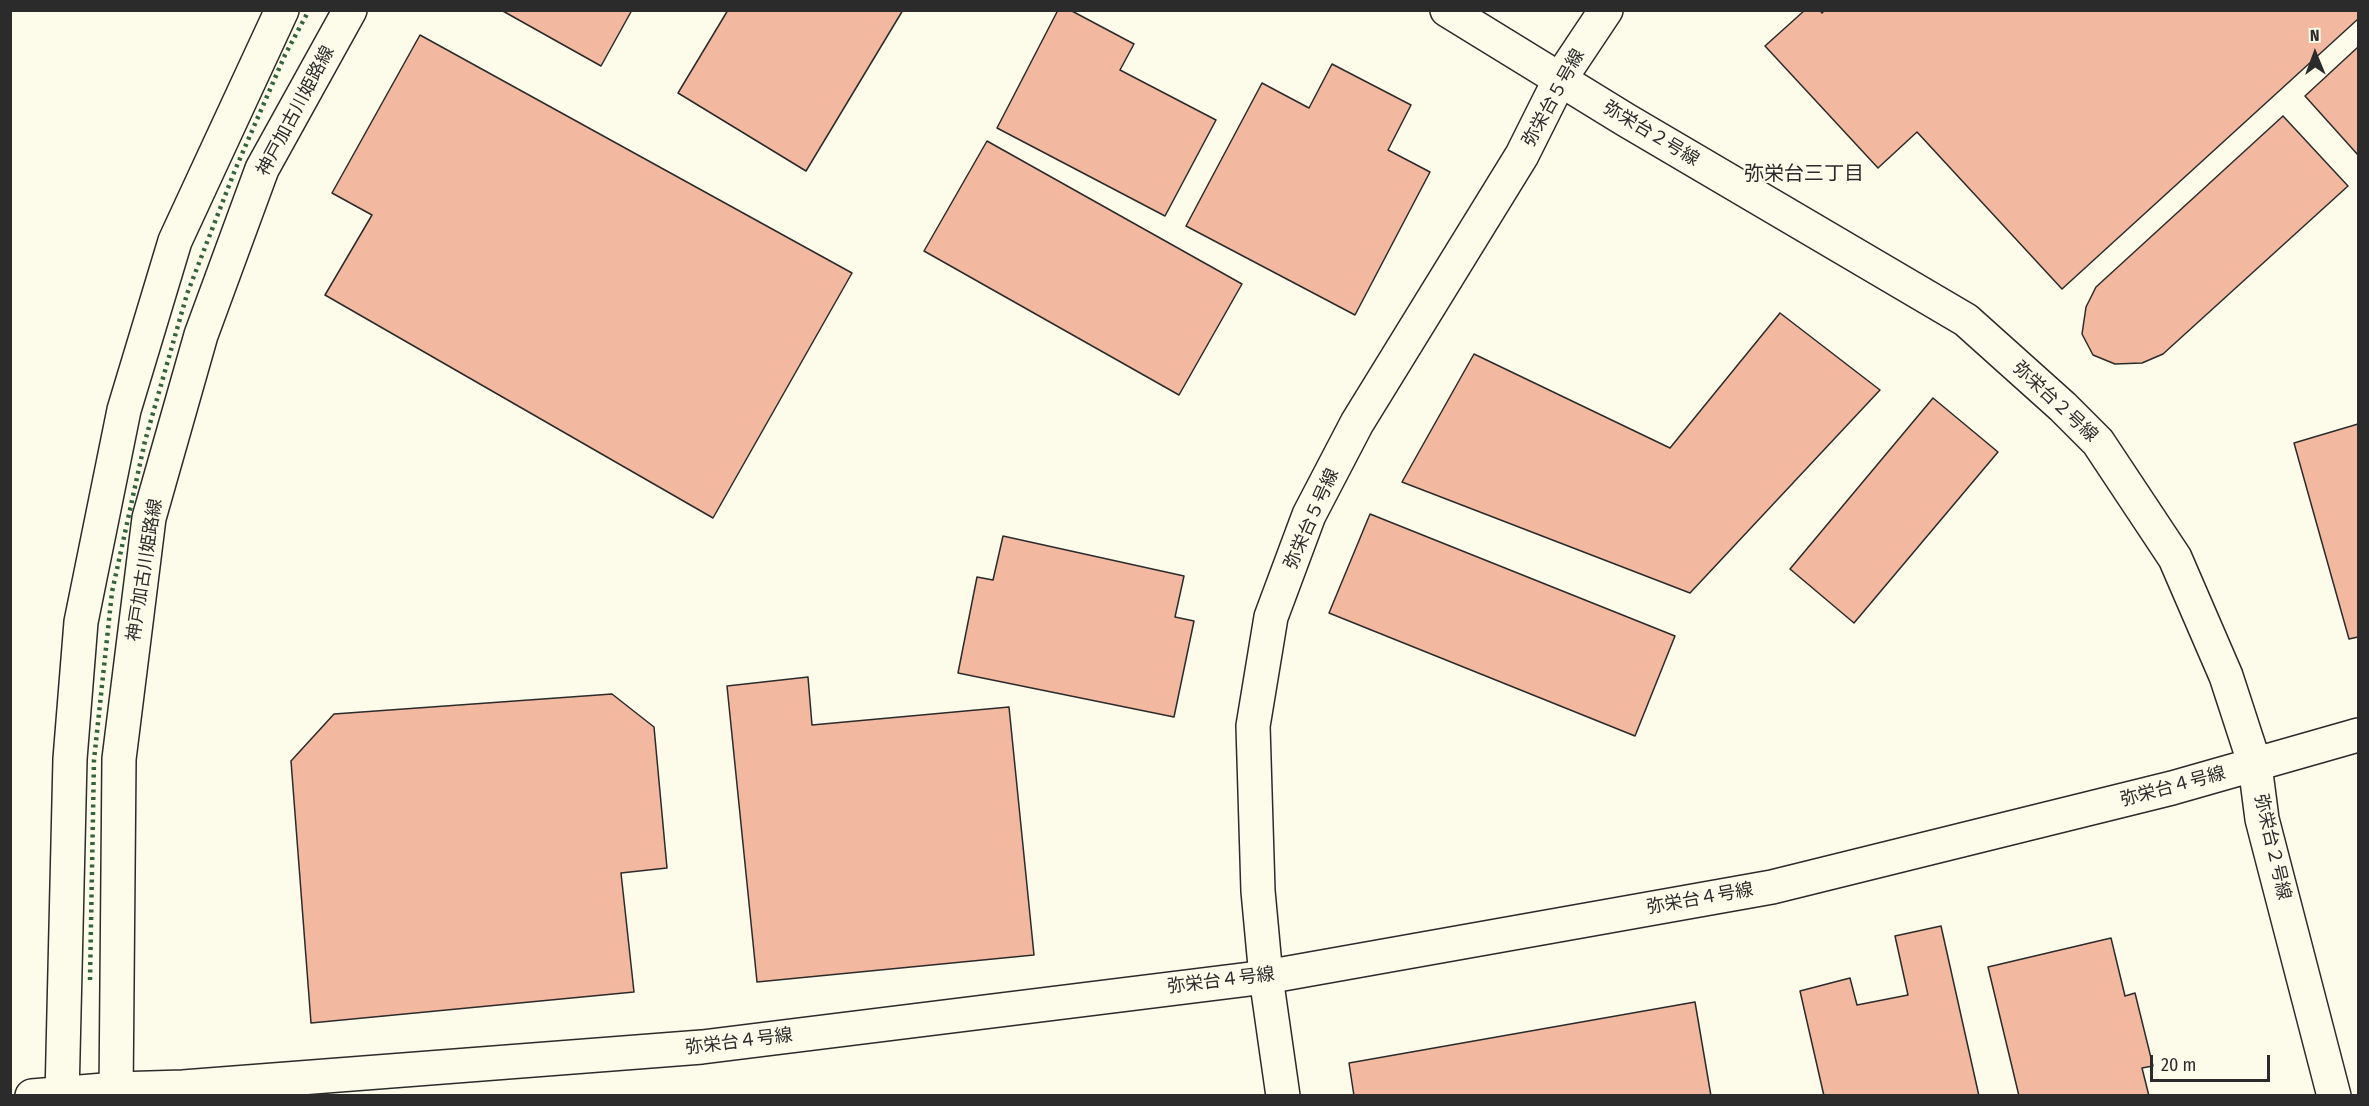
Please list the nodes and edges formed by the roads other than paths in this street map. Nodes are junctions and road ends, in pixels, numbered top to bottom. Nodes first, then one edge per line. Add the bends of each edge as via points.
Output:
1 (282, 10) edge
2 (350, 10) edge
3 (1447, 10) edge
4 (1606, 10) edge
5 (1560, 79) junction
6 (2358, 735) edge
7 (2255, 765) junction
8 (1266, 977) junction
9 (116, 1092) edge
10 (52, 1095) edge
11 (1283, 1095) edge
12 (2334, 1095) edge

1 - 10 street via 175,242 124,410 83,610 70,759
2 - 9 street, 神戸加古川姫路線 via 262,169 201,335 149,518 119,759
3 - 5 street, 弥栄台２号線
4 - 5 street, 弥栄台５号線
5 - 7 street, 弥栄台２号線 via 1966,320 2084,428 2098,442 2175,558 2226,676
5 - 8 street, 弥栄台５号線 via 1522,155 1357,423 1309,516 1271,617 1253,726 1258,891
6 - 7 street, 弥栄台４号線
7 - 8 street, 弥栄台４号線 via 1772,886
7 - 12 street, 弥栄台２号線 via 2262,819
8 - 9 street, 弥栄台４号線 via 702,1047
8 - 11 street, 弥栄台５号線
9 - 10 street, 弥栄台４号線

